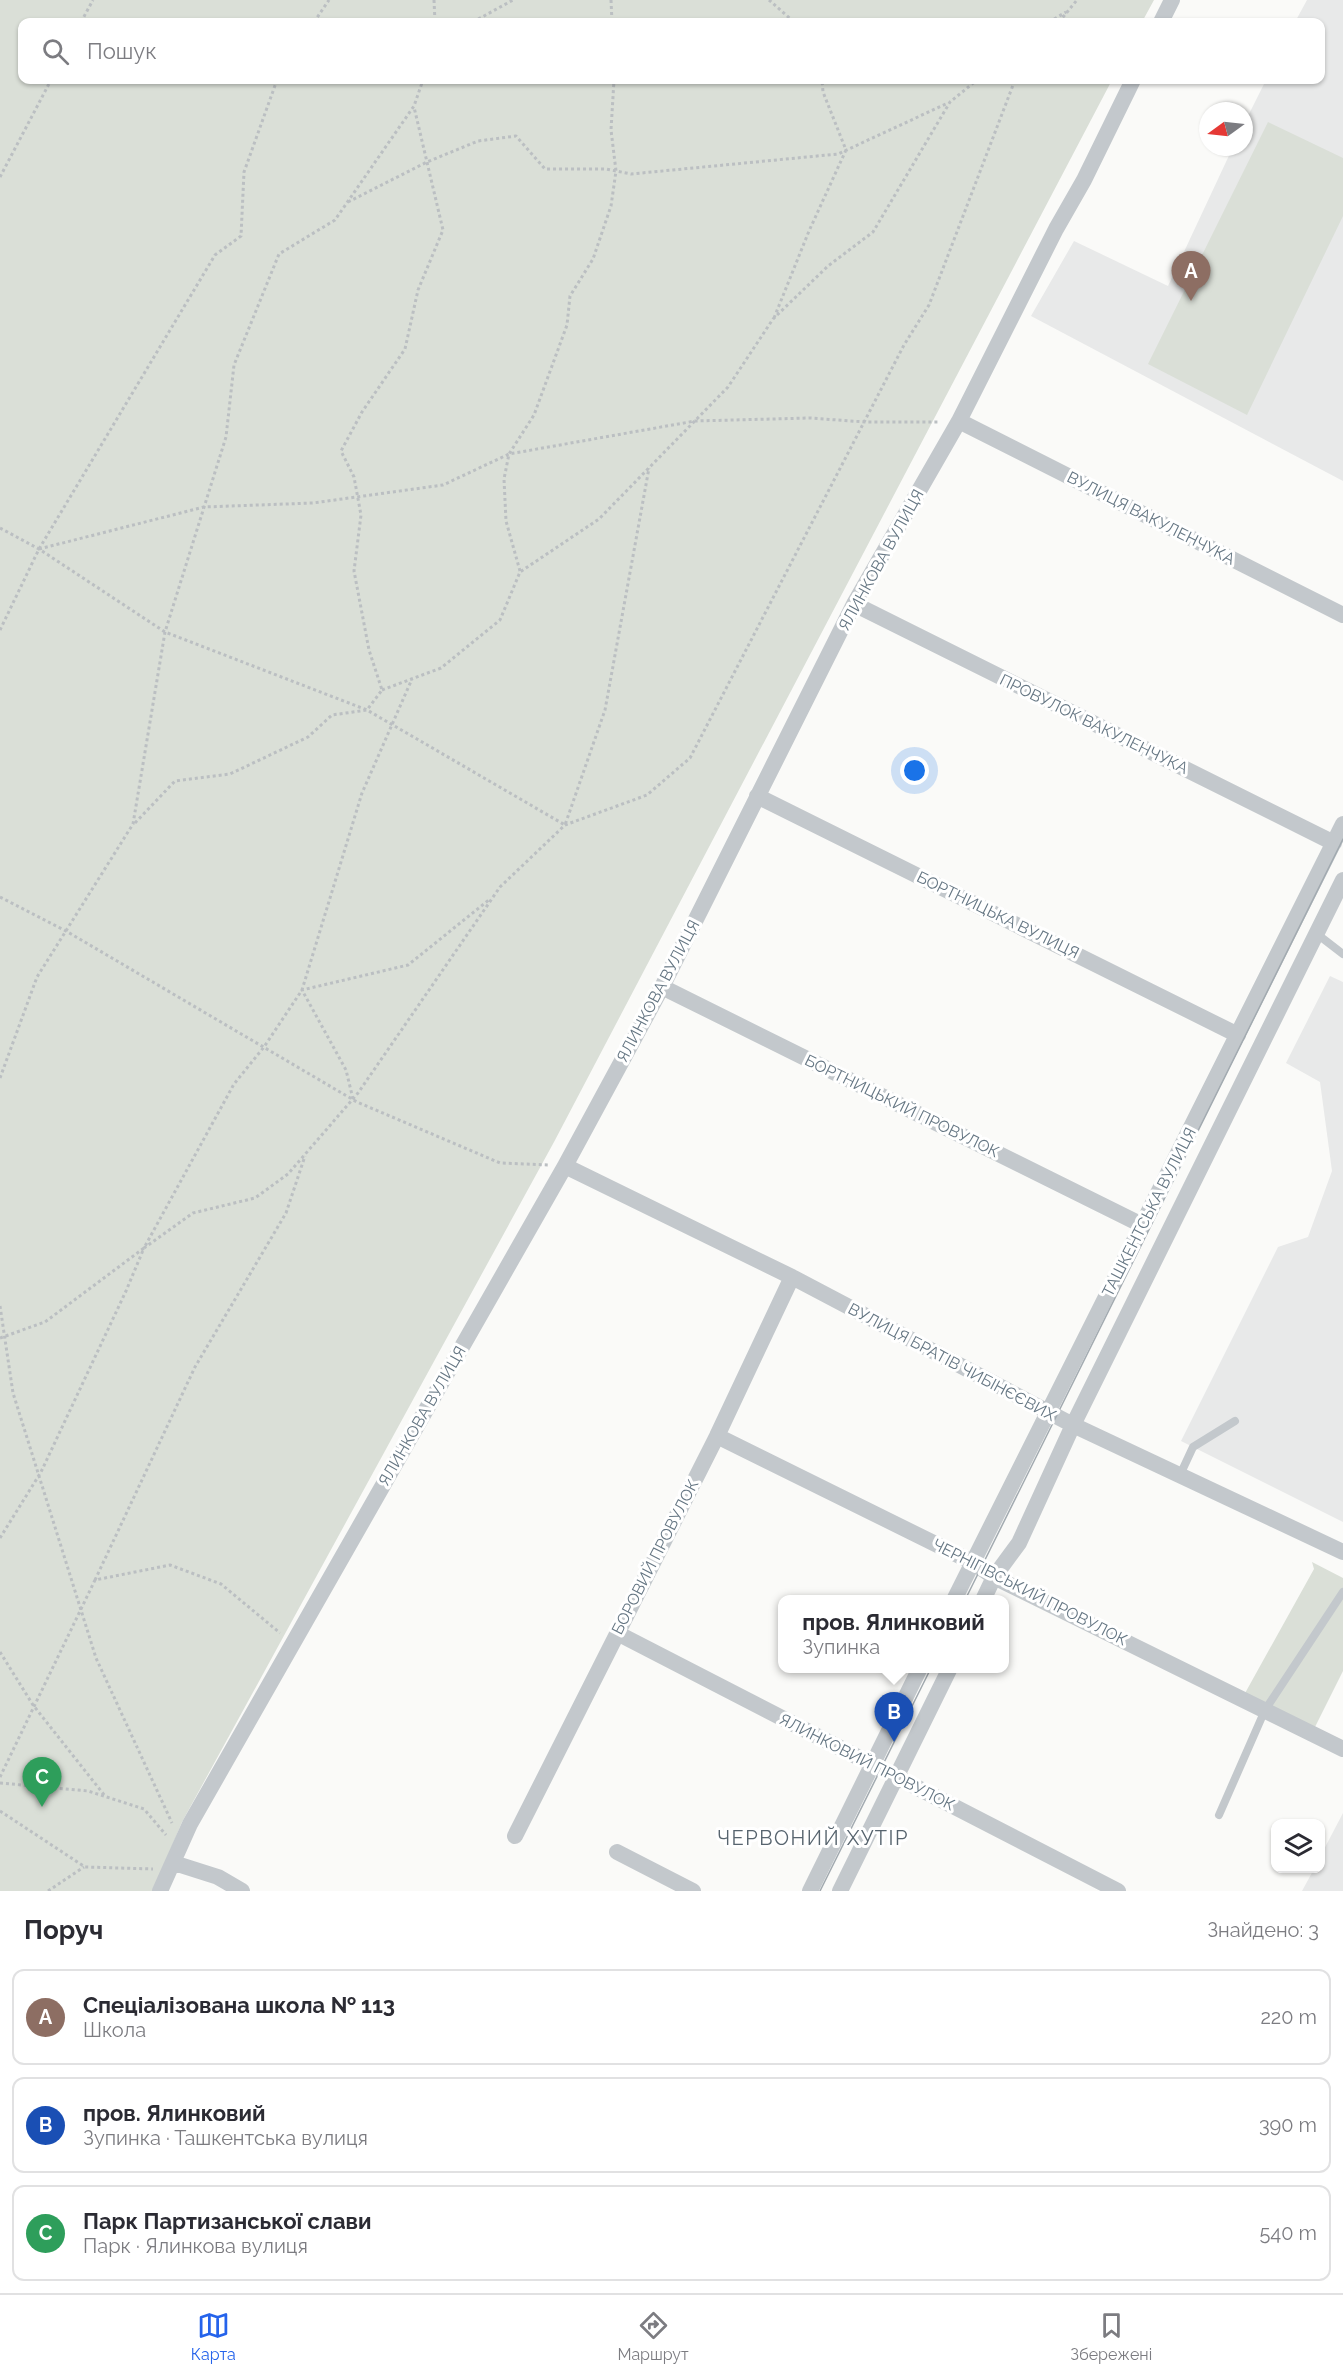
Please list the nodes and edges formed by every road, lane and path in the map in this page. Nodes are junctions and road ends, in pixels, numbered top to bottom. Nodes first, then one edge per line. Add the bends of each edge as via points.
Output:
1 (93, 0) edge
2 (329, 0) edge
3 (434, 0) edge
4 (513, 0) edge
5 (610, 0) edge
6 (769, 0) edge
7 (1077, 0) edge
8 (1172, 0) edge
9 (1068, 11) junction
10 (83, 18) edge
11 (317, 18) edge
12 (435, 18) edge
13 (480, 18) edge
14 (612, 18) edge
15 (789, 18) edge
16 (1056, 18) edge
17 (1062, 18) edge
18 (1163, 18) edge
19 (49, 84) edge
20 (276, 84) edge
21 (422, 84) edge
22 (614, 84) edge
23 (822, 84) edge
24 (972, 84) edge
25 (1013, 84) edge
26 (1131, 84) edge
27 (950, 102) junction
28 (414, 106) junction
29 (846, 150) junction
30 (427, 162) junction
31 (616, 171) junction
32 (0, 177) edge
33 (347, 203) junction
34 (773, 319) junction
35 (695, 421) junction
36 (959, 421) junction
37 (865, 422) junction
38 (509, 454) junction
39 (649, 468) junction
40 (358, 497) junction
41 (204, 507) junction
42 (0, 528) edge
43 (39, 549) junction
44 (520, 572) junction
45 (854, 604) junction
46 (1343, 615) edge
47 (0, 630) edge
48 (165, 632) junction
49 (412, 679) junction
50 (382, 690) junction
51 (367, 710) junction
52 (392, 724) junction
53 (758, 796) junction
54 (133, 824) junction
55 (1343, 824) edge
56 (565, 825) junction
57 (1334, 843) junction
58 (1343, 880) edge
59 (494, 896) junction
60 (0, 897) edge
61 (66, 931) junction
62 (1317, 934) junction
63 (1343, 954) edge
64 (662, 987) junction
65 (302, 990) junction
66 (1238, 1035) junction
67 (264, 1047) junction
68 (0, 1078) edge
69 (353, 1099) junction
70 (305, 1154) junction
71 (565, 1166) junction
72 (1142, 1225) junction
73 (144, 1248) junction
74 (792, 1277) junction
75 (0, 1306) edge
76 (2, 1338) edge
77 (1049, 1412) junction
78 (1234, 1421) dead end
79 (1073, 1425) junction
80 (717, 1436) junction
81 (39, 1475) junction
82 (1180, 1475) junction
83 (0, 1538) edge
84 (1343, 1552) edge
85 (972, 1563) junction
86 (994, 1577) junction
87 (95, 1580) junction
88 (1343, 1592) edge
89 (956, 1595) edge
90 (985, 1595) edge
91 (81, 1609) junction
92 (616, 1633) junction
93 (292, 1644) junction
94 (0, 1652) edge
95 (918, 1673) edge
96 (948, 1673) edge
97 (33, 1705) junction
98 (1265, 1710) junction
99 (1343, 1749) edge
100 (873, 1764) junction
101 (0, 1777) edge
102 (897, 1777) junction
103 (0, 1783) edge
104 (107, 1797) junction
105 (0, 1811) edge
106 (1219, 1815) dead end
107 (515, 1836) dead end
108 (617, 1852) dead end
109 (177, 1857) junction
110 (85, 1867) junction
111 (48, 1891) edge
112 (160, 1891) edge
113 (242, 1891) edge
114 (693, 1891) edge
115 (810, 1891) edge
116 (840, 1891) edge
117 (1118, 1891) edge

1 - 10 path
2 - 11 path
3 - 12 path
4 - 13 path
5 - 14 path
6 - 15 path
7 - 9 path
8 - 18 street
9 - 16 path
9 - 17 path
19 - 32 path
20 - 43 path via 244,172 241,236 215,255
21 - 28 path
22 - 31 path via 611,130
23 - 29 path
24 - 27 path
25 - 37 path via 929,304
26 - 36 street, ЯЛИНКОВА ВУЛИЦЯ
27 - 29 path
27 - 34 path via 873,232 828,266
28 - 30 path
28 - 33 path
29 - 31 path via 838,154 642,173
29 - 34 path
30 - 31 path via 478,141 516,136 545,169
30 - 33 path
30 - 40 path via 444,230 418,290 405,349 341,451 354,477
31 - 38 path via 611,206 593,259 570,296 567,325 534,415
33 - 41 path via 335,220 279,254 234,365 226,437
34 - 35 path via 728,387
35 - 37 path via 810,418
35 - 38 path
35 - 39 path
36 - 37 path
36 - 45 street, ЯЛИНКОВА ВУЛИЦЯ
36 - 46 street, ВУЛИЦЯ ВАКУЛЕНЧУКА
37 - 56 path via 690,758 647,795
38 - 40 path via 443,485
38 - 44 path via 504,479 506,521
39 - 44 path via 599,519
39 - 56 path via 605,710
40 - 41 path via 313,503
40 - 50 path via 354,571 369,650
41 - 43 path
41 - 48 path
42 - 43 path
43 - 47 path
43 - 48 path
44 - 49 path via 500,620 441,668
45 - 53 street, ЯЛИНКОВА ВУЛИЦЯ
45 - 57 street, ПРОВУЛОК ВАКУЛЕНЧУКА
48 - 51 path
48 - 54 path
49 - 50 path
49 - 52 path
50 - 51 path
51 - 52 path
51 - 54 path via 332,715 308,737 230,774 175,781
52 - 56 path
52 - 65 path via 362,793
53 - 64 street, ЯЛИНКОВА ВУЛИЦЯ
53 - 66 street, БОРТНИЦЬКА ВУЛИЦЯ
54 - 61 path
55 - 57 street, ТАШКЕНТСЬКА ВУЛИЦЯ
56 - 59 path
57 - 66 street, ТАШКЕНТСЬКА ВУЛИЦЯ
58 - 62 street, ТАШКЕНТСЬКА ВУЛИЦЯ
59 - 65 path via 408,965
59 - 69 path
60 - 61 path
61 - 67 path
61 - 68 path via 37,977
62 - 63 lane
62 - 79 street, ТАШКЕНТСЬКА ВУЛИЦЯ
64 - 71 street, ЯЛИНКОВА ВУЛИЦЯ
64 - 72 street, БОРТНИЦЬКИЙ ПРОВУЛОК
65 - 67 path
65 - 69 path via 346,1070
66 - 72 street, ТАШКЕНТСЬКА ВУЛИЦЯ
67 - 69 path
67 - 73 path via 234,1084
69 - 70 path
69 - 71 path via 500,1163
70 - 73 path via 288,1174 255,1198 193,1213
70 - 87 path via 285,1213 195,1367
71 - 74 street, ВУЛИЦЯ БРАТІВ ЧИБІНЄЄВИХ
71 - 93 street, ЯЛИНКОВА ВУЛИЦЯ
72 - 77 street, ТАШКЕНТСЬКА ВУЛИЦЯ
73 - 76 path via 45,1322
73 - 81 path
74 - 77 street, ВУЛИЦЯ БРАТІВ ЧИБІНЄЄВИХ
74 - 80 street, БОРОВИЙ ПРОВУЛОК
75 - 76 path
76 - 81 path via 13,1393
77 - 79 street, ВУЛИЦЯ БРАТІВ ЧИБІНЄЄВИХ
77 - 85 street, ТАШКЕНТСЬКА ВУЛИЦЯ
78 - 82 lane via 1193,1447
79 - 82 street, ВУЛИЦЯ БРАТІВ ЧИБІНЄЄВИХ
79 - 86 street, ТАШКЕНТСЬКА ВУЛИЦЯ via 1019,1544
80 - 85 street, ЧЕРНІГІВСЬКИЙ ПРОВУЛОК
80 - 92 street, БОРОВИЙ ПРОВУЛОК
81 - 83 path
81 - 91 path
82 - 84 street, ВУЛИЦЯ БРАТІВ ЧИБІНЄЄВИХ
85 - 86 street, ЧЕРНІГІВСЬКИЙ ПРОВУЛОК
85 - 89 street, ТАШКЕНТСЬКА ВУЛИЦЯ
86 - 90 street, ТАШКЕНТСЬКА ВУЛИЦЯ
86 - 98 street, ЧЕРНІГІВСЬКИЙ ПРОВУЛОК
87 - 91 path
87 - 93 path via 170,1565 221,1584
88 - 98 lane
91 - 97 path
91 - 109 path via 96,1658
92 - 100 street, ЯЛИНКОВИЙ ПРОВУЛОК
92 - 107 street, БОРОВИЙ ПРОВУЛОК
93 - 109 street, ЯЛИНКОВА ВУЛИЦЯ via 190,1824
94 - 97 path
95 - 100 street
96 - 102 street
97 - 101 path
97 - 104 path
98 - 99 street, ЧЕРНІГІВСЬКИЙ ПРОВУЛОК
98 - 106 lane
100 - 102 street, ЯЛИНКОВИЙ ПРОВУЛОК
100 - 115 street
102 - 116 street
102 - 117 street, ЯЛИНКОВИЙ ПРОВУЛОК
103 - 104 path via 88,1791
104 - 109 path via 144,1809
105 - 110 path
108 - 114 street
109 - 110 path via 135,1870
109 - 112 street, ЯЛИНКОВА ВУЛИЦЯ
109 - 113 street
110 - 111 path

